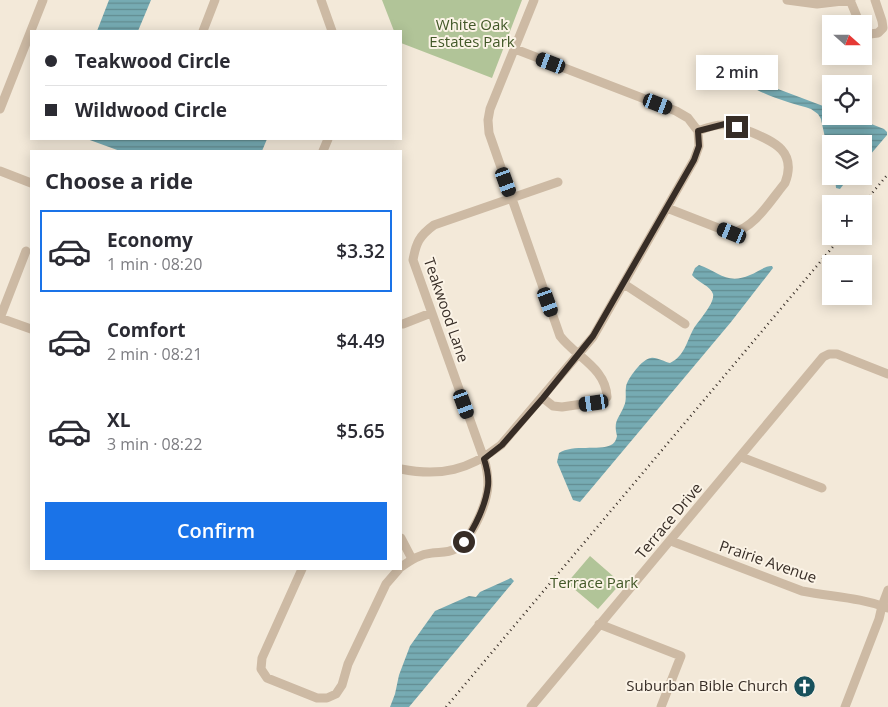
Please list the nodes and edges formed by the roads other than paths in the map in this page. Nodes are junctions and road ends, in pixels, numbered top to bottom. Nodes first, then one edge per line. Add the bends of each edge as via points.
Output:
1 (43, 0) edge
2 (215, 0) edge
3 (321, 0) edge
4 (534, 0) edge
5 (850, 0) edge
6 (875, 0) edge
7 (790, 1) edge
8 (856, 15) edge
9 (31, 30) edge
10 (203, 30) edge
11 (332, 30) edge
12 (30, 33) edge
13 (872, 34) edge
14 (515, 49) junction
15 (0, 109) edge
16 (698, 131) junction
17 (0, 171) edge
18 (558, 182) dead end
19 (30, 183) edge
20 (512, 198) junction
21 (667, 208) junction
22 (26, 251) dead end
23 (624, 284) junction
24 (432, 314) junction
25 (0, 318) edge
26 (403, 324) dead end
27 (685, 324) dead end
28 (30, 329) edge
29 (578, 354) junction
30 (888, 374) edge
31 (543, 398) junction
32 (741, 457) junction
33 (484, 459) junction
34 (402, 468) edge
35 (822, 488) dead end
36 (402, 540) edge
37 (671, 541) junction
38 (412, 559) junction
39 (402, 566) edge
40 (302, 570) edge
41 (398, 570) edge
42 (888, 590) edge
43 (885, 607) edge
44 (600, 624) junction
45 (531, 707) edge
46 (661, 707) edge
47 (844, 707) edge

1 - 9 street
2 - 10 street
3 - 11 street
4 - 14 street
5 - 7 street via 817,4
5 - 8 street
6 - 13 street via 882,28
12 - 15 street
14 - 16 street via 676,111 688,118
14 - 20 street via 488,120 489,133
16 - 21 street via 699,146 694,160
16 - 21 street via 725,124 772,140 782,149 788,175 750,225 740,232 732,233
17 - 19 street
18 - 20 street, Teakwood Lane
20 - 24 street, Teakwood Lane via 423,233 415,247 413,260
20 - 29 street via 560,336
21 - 23 street
22 - 25 street
23 - 27 street
23 - 29 street via 593,336
24 - 26 street
24 - 33 street, Teakwood Lane
25 - 28 street
29 - 31 street
29 - 31 street via 594,367 607,389 607,397 603,401 562,408
30 - 32 street, Terrace Drive via 837,354 829,354
31 - 33 street via 502,445
32 - 35 street
32 - 37 street, Terrace Drive
33 - 34 street via 463,468 440,472
33 - 38 street, Teakwood Lane via 488,488 471,534 455,549
36 - 38 street
37 - 43 street, Prairie Avenue via 802,591 855,598
37 - 44 street, Terrace Drive
38 - 39 street
40 - 41 street via 262,658 261,669 268,678 317,698 336,694 342,685 348,664 386,584
42 - 43 street
43 - 47 street
44 - 45 street, Terrace Drive
44 - 46 street via 681,656

